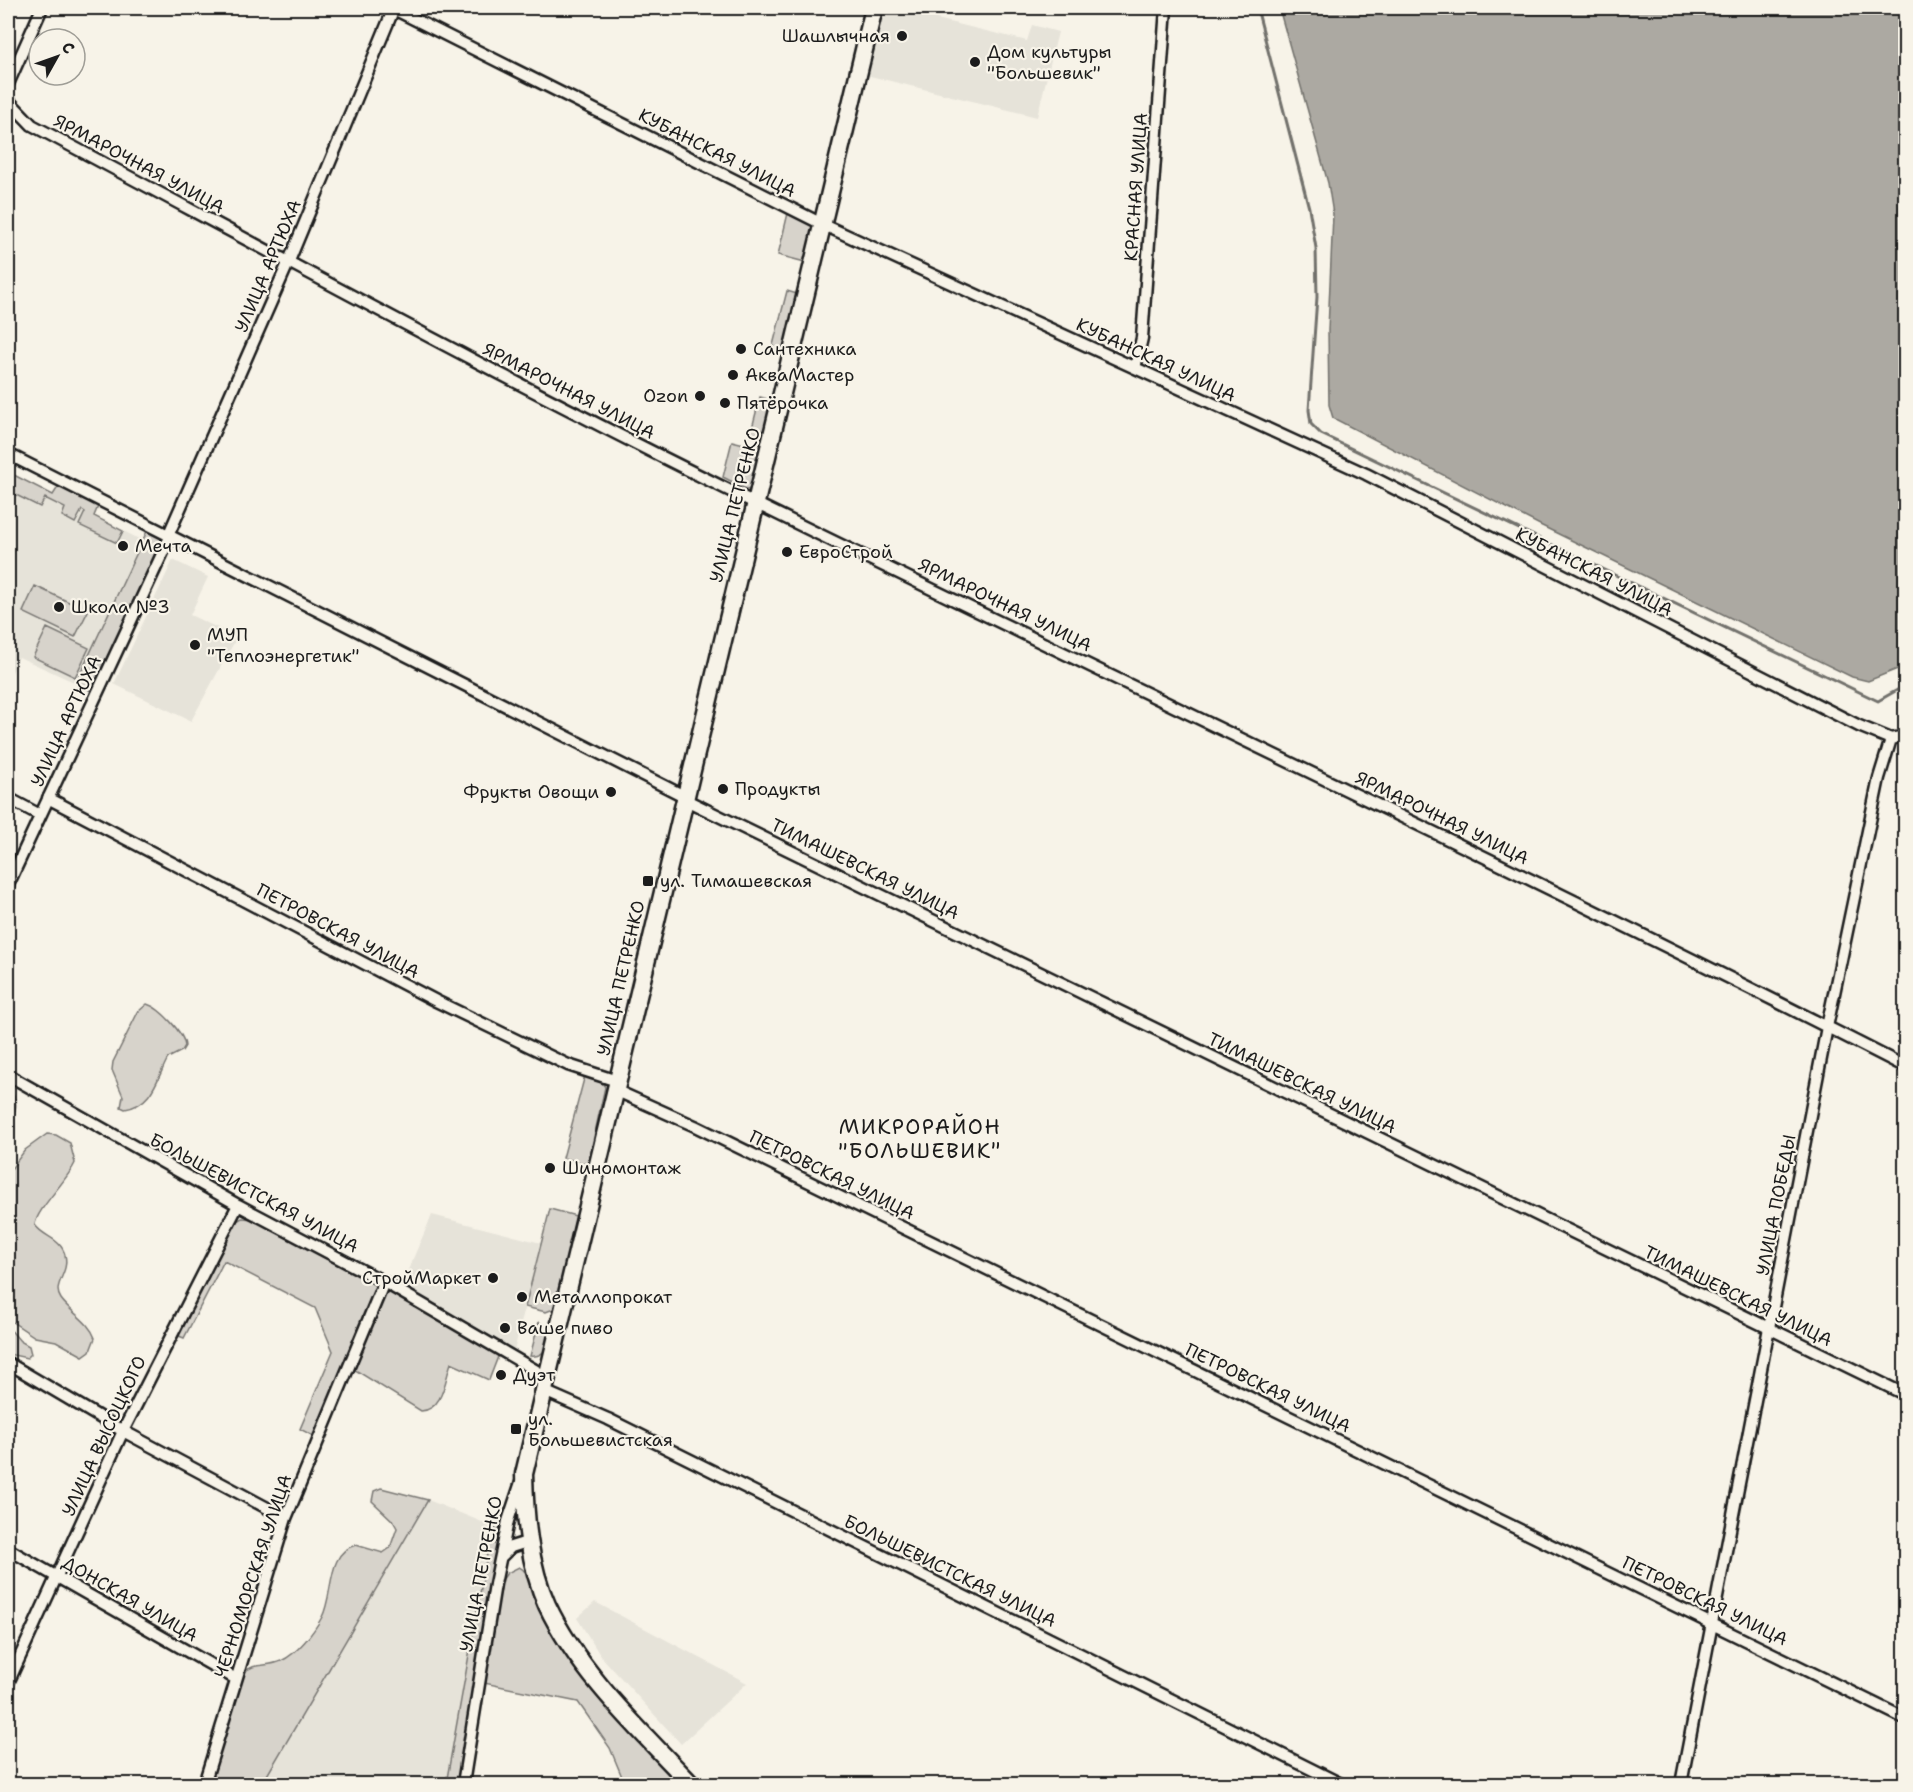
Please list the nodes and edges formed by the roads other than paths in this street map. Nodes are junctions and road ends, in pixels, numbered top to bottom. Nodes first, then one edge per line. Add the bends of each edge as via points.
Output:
1 (42, 8) edge
2 (394, 8) edge
3 (874, 8) edge
4 (1166, 8) edge
5 (8, 84) edge
6 (8, 100) edge
7 (822, 224) junction
8 (289, 261) junction
9 (1135, 368) junction
10 (8, 454) edge
11 (756, 503) junction
12 (169, 537) junction
13 (1900, 737) edge
14 (684, 797) junction
15 (8, 798) edge
16 (48, 798) junction
17 (40, 815) junction
18 (8, 885) edge
19 (1827, 1027) junction
20 (1905, 1067) edge
21 (8, 1075) edge
22 (616, 1086) junction
23 (238, 1206) junction
24 (384, 1282) junction
25 (1769, 1330) junction
26 (8, 1363) edge
27 (545, 1384) junction
28 (1905, 1395) edge
29 (123, 1431) junction
30 (524, 1474) junction
31 (286, 1518) junction
32 (530, 1541) junction
33 (8, 1549) edge
34 (501, 1557) junction
35 (58, 1576) junction
36 (1714, 1623) junction
37 (236, 1679) junction
38 (8, 1683) edge
39 (1905, 1719) edge
40 (204, 1785) edge
41 (463, 1785) edge
42 (691, 1785) edge
43 (1341, 1785) edge
44 (1681, 1785) edge

1 - 5 street
2 - 7 street, КУБАНСКАЯ УЛИЦА
2 - 8 street, УЛИЦА АРТЮХА
3 - 7 main road, УЛИЦА ПЕТРЕНКО
4 - 9 street, КРАСНАЯ УЛИЦА via 1142,338
6 - 8 street, ЯРМАРОЧНАЯ УЛИЦА via 32,125
7 - 9 street, КУБАНСКАЯ УЛИЦА
7 - 11 main road, УЛИЦА ПЕТРЕНКО
8 - 11 street, ЯРМАРОЧНАЯ УЛИЦА via 478,363
8 - 12 street, УЛИЦА АРТЮХА
9 - 13 street, КУБАНСКАЯ УЛИЦА via 1366,474 1859,726
10 - 12 street, ТИМАШЕВСКАЯ УЛИЦА
11 - 14 main road, УЛИЦА ПЕТРЕНКО
11 - 19 street, ЯРМАРОЧНАЯ УЛИЦА
12 - 14 street, ТИМАШЕВСКАЯ УЛИЦА
12 - 16 street, УЛИЦА АРТЮХА
13 - 19 street, УЛИЦА ПОБЕДЫ via 1879,778
14 - 22 main road, УЛИЦА ПЕТРЕНКО
14 - 25 street, ТИМАШЕВСКАЯ УЛИЦА
15 - 17 street
16 - 17 street, УЛИЦА АРТЮХА
16 - 22 street, ПЕТРОВСКАЯ УЛИЦА via 436,1001
17 - 18 street, УЛИЦА АРТЮХА
19 - 20 street, ЯРМАРОЧНАЯ УЛИЦА
19 - 25 street, УЛИЦА ПОБЕДЫ
21 - 23 street, БОЛЬШЕВИСТСКАЯ УЛИЦА
22 - 27 main road, УЛИЦА ПЕТРЕНКО
22 - 36 street, ПЕТРОВСКАЯ УЛИЦА
23 - 24 street, БОЛЬШЕВИСТСКАЯ УЛИЦА
23 - 29 street, УЛИЦА ВЫСОЦКОГО
24 - 27 street, БОЛЬШЕВИСТСКАЯ УЛИЦА
24 - 31 street, ЧЕРНОМОРСКАЯ УЛИЦА
25 - 28 street, ТИМАШЕВСКАЯ УЛИЦА
25 - 36 street, УЛИЦА ПОБЕДЫ
26 - 29 street
27 - 30 main road, УЛИЦА ПЕТРЕНКО
27 - 43 street, БОЛЬШЕВИСТСКАЯ УЛИЦА
29 - 31 street
29 - 35 street, УЛИЦА ВЫСОЦКОГО
30 - 32 main road
30 - 34 street, УЛИЦА ПЕТРЕНКО
31 - 37 street, ЧЕРНОМОРСКАЯ УЛИЦА
32 - 34 street via 511,1547
32 - 42 main road via 545,1598 570,1642 604,1688
33 - 35 street, ДОНСКАЯ УЛИЦА
34 - 41 street, УЛИЦА ПЕТРЕНКО
35 - 37 street, ДОНСКАЯ УЛИЦА
35 - 38 street, УЛИЦА ВЫСОЦКОГО
36 - 39 street, ПЕТРОВСКАЯ УЛИЦА
36 - 44 street, УЛИЦА ПОБЕДЫ
37 - 40 street, ЧЕРНОМОРСКАЯ УЛИЦА

